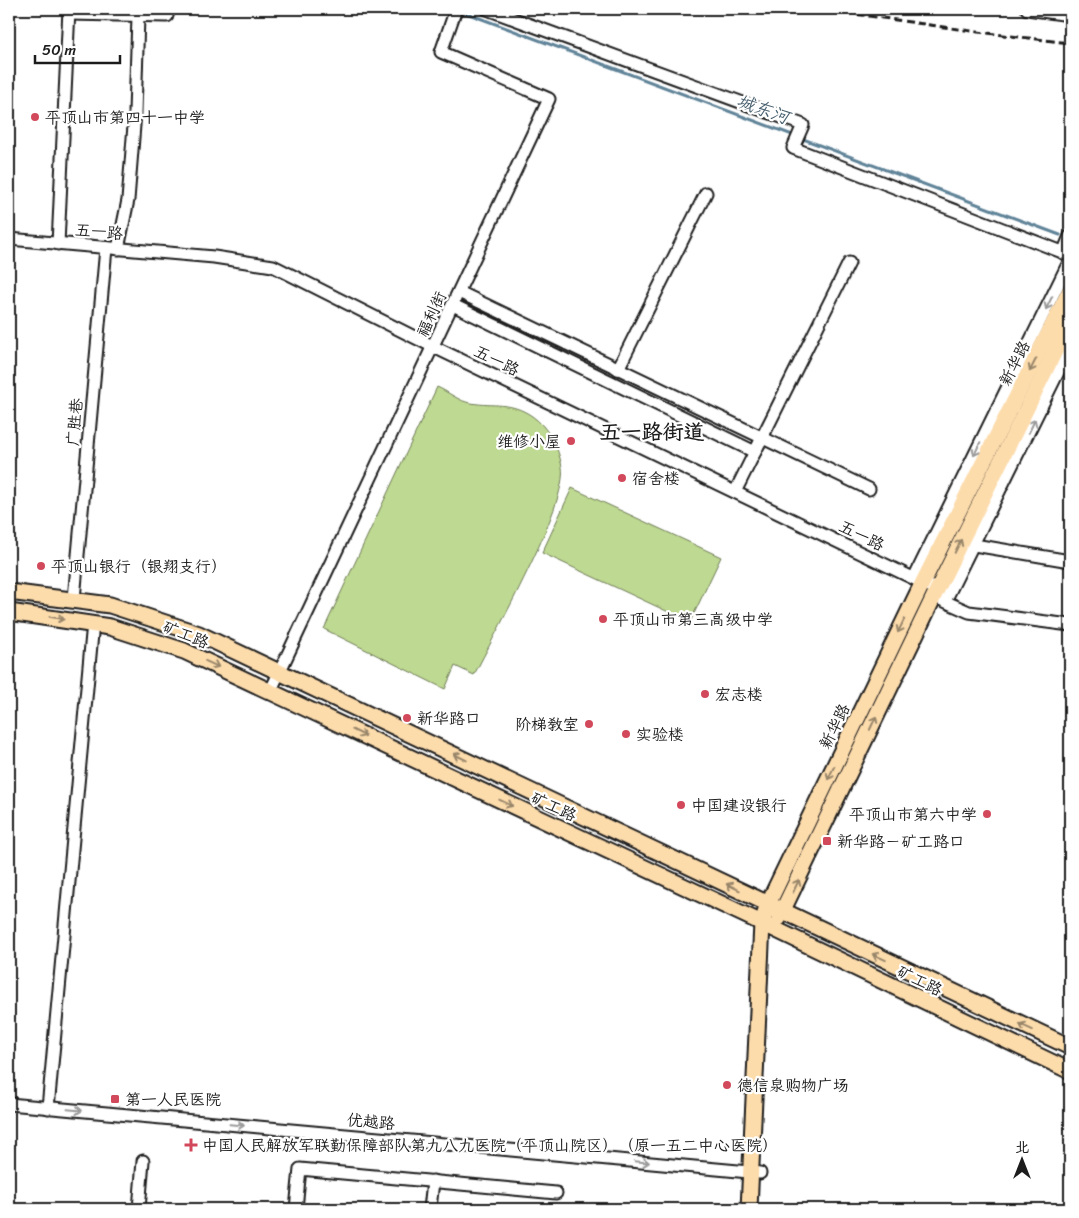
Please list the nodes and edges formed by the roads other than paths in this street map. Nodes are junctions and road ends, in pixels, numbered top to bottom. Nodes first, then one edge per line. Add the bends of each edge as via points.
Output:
1 (168, 9) edge
2 (487, 9) edge
3 (1027, 9) edge
4 (69, 11) edge
5 (454, 14) edge
6 (1070, 15) edge
7 (138, 16) junction
8 (706, 193) dead end
9 (1070, 236) edge
10 (9, 239) edge
11 (58, 244) junction
12 (106, 248) junction
13 (118, 249) junction
14 (1068, 256) edge
15 (849, 263) dead end
16 (1070, 290) edge
17 (459, 292) junction
18 (453, 305) junction
19 (1070, 321) edge
20 (434, 347) junction
21 (1070, 348) edge
22 (618, 369) junction
23 (761, 439) junction
24 (755, 452) junction
25 (868, 489) dead end
26 (735, 492) junction
27 (974, 545) junction
28 (1070, 561) edge
29 (918, 580) junction
30 (9, 592) edge
31 (940, 594) junction
32 (74, 599) junction
33 (9, 612) edge
34 (92, 624) junction
35 (1070, 625) edge
36 (280, 670) junction
37 (271, 690) junction
38 (768, 904) junction
39 (784, 911) junction
40 (767, 925) junction
41 (1070, 1048) edge
42 (1070, 1071) edge
43 (9, 1104) edge
44 (48, 1108) junction
45 (143, 1161) dead end
46 (755, 1172) junction
47 (433, 1182) junction
48 (556, 1193) dead end
49 (139, 1209) edge
50 (296, 1209) edge
51 (430, 1209) edge
52 (749, 1209) edge
53 (757, 1209) edge

1 - 7 street via 168,16
2 - 14 street via 803,125 793,148
3 - 6 street
4 - 7 street
4 - 11 street
5 - 17 street, 福利街 via 440,52 549,99
7 - 13 street via 128,200
8 - 22 street
9 - 14 street
10 - 11 street, 五一路
11 - 12 street, 五一路
12 - 13 street, 五一路
12 - 32 street, 广胜巷
13 - 20 street, 五一路 via 214,256 273,266
14 -> 29 street
15 - 23 street
16 -> 29 main road, 新华路
17 - 18 street, 福利街
17 - 22 street
18 - 20 street, 福利街
18 - 24 street
31 -> 19 main road, 新华路
20 - 26 street, 五一路
20 - 36 street, 福利街
27 -> 21 street
22 - 23 street
23 - 24 street
23 - 25 street
24 - 26 street
26 - 29 street, 五一路
27 - 28 street
27 - 31 street
29 - 31 street, 五一路
29 -> 38 main road, 新华路
30 - 32 main road, 矿工路
31 - 35 street, 五一路 via 969,612
39 -> 31 main road, 新华路
32 - 36 main road, 矿工路 via 110,605 170,623
33 -> 34 main road, 矿工路
34 -> 37 main road, 矿工路 via 165,644
34 - 44 street
36 - 37 street, 福利街
38 -> 36 main road, 矿工路
37 -> 40 main road, 矿工路
38 - 39 main road, 矿工路
38 - 40 main road, 新华路
39 - 40 main road, 新华路
41 -> 39 main road, 矿工路
40 - 42 main road, 矿工路
40 - 46 main road, 新华路
43 - 44 street, 优越路
44 -> 46 street, 优越路
45 - 49 street
46 - 52 main road, 新华路
46 - 53 main road, 新华路
47 - 48 street
47 - 50 street via 300,1169
47 - 51 street

